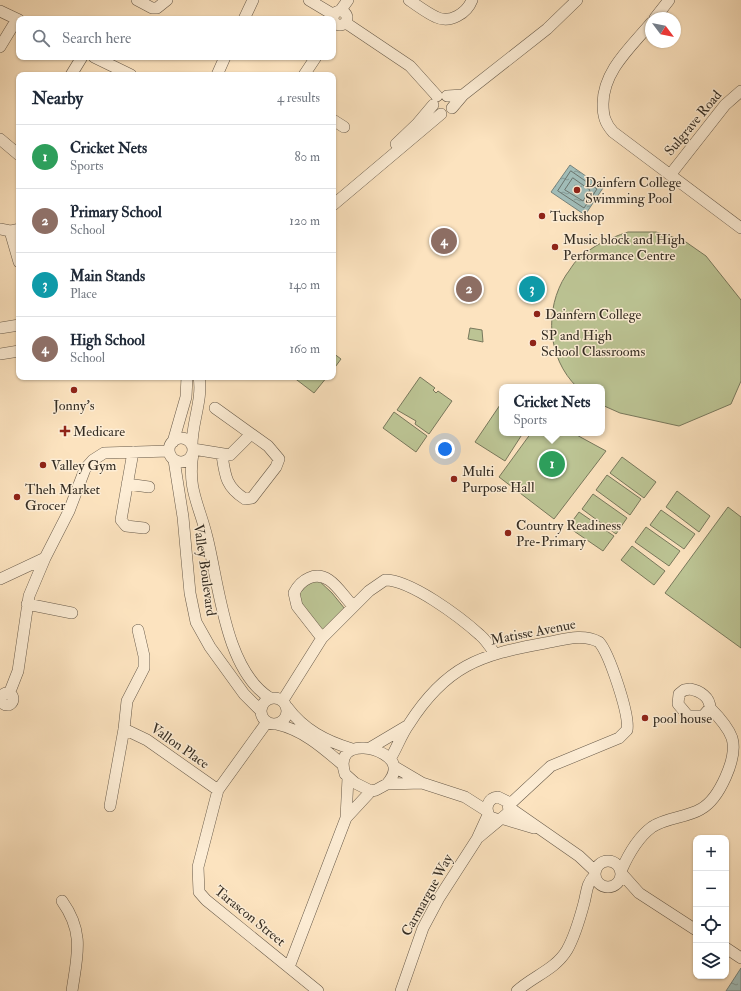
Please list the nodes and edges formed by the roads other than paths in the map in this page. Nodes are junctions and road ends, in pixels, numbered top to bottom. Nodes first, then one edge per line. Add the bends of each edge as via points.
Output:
1 (137, 0) edge
2 (167, 0) edge
3 (253, 0) edge
4 (309, 0) edge
5 (348, 0) edge
6 (409, 0) edge
7 (472, 0) edge
8 (577, 0) edge
9 (669, 0) edge
10 (0, 11) edge
11 (660, 12) edge
12 (245, 16) edge
13 (331, 16) edge
14 (16, 18) edge
15 (338, 21) edge
16 (16, 22) edge
17 (645, 30) edge
18 (0, 47) edge
19 (80, 60) edge
20 (100, 60) edge
21 (224, 60) edge
22 (314, 60) edge
23 (73, 72) edge
24 (125, 72) edge
25 (218, 72) edge
26 (306, 72) edge
27 (741, 91) edge
28 (463, 95) junction
29 (439, 99) junction
30 (452, 108) junction
31 (441, 114) junction
32 (336, 122) edge
33 (344, 128) dead end
34 (0, 139) edge
35 (16, 152) edge
36 (670, 175) junction
37 (360, 182) junction
38 (336, 202) edge
39 (741, 228) edge
40 (10, 229) edge
41 (16, 251) edge
42 (16, 325) edge
43 (0, 328) edge
44 (16, 351) edge
45 (0, 354) edge
46 (187, 380) edge
47 (200, 380) edge
48 (215, 409) dead end
49 (251, 434) junction
50 (193, 449) junction
51 (172, 451) junction
52 (133, 452) junction
53 (222, 455) junction
54 (127, 484) junction
55 (149, 486) dead end
56 (200, 514) junction
57 (182, 517) junction
58 (144, 528) dead end
59 (45, 558) junction
60 (0, 579) edge
61 (28, 604) junction
62 (353, 606) junction
63 (72, 613) dead end
64 (138, 630) dead end
65 (322, 638) junction
66 (495, 654) junction
67 (270, 698) junction
68 (3, 701) edge
69 (285, 704) junction
70 (710, 708) dead end
71 (261, 711) junction
72 (272, 723) junction
73 (407, 726) junction
74 (124, 729) junction
75 (370, 748) junction
76 (352, 749) junction
77 (392, 763) junction
78 (343, 765) junction
79 (348, 778) junction
80 (422, 783) junction
81 (388, 784) junction
82 (218, 790) junction
83 (371, 791) junction
84 (465, 797) junction
85 (503, 802) junction
86 (110, 806) dead end
87 (488, 813) junction
88 (346, 818) junction
89 (501, 819) junction
90 (538, 829) junction
91 (477, 839) junction
92 (579, 856) junction
93 (616, 867) junction
94 (595, 873) junction
95 (609, 886) junction
96 (639, 893) junction
97 (586, 896) junction
98 (62, 902) dead end
99 (693, 928) edge
100 (729, 950) edge
101 (741, 958) edge
102 (289, 967) junction
103 (72, 991) edge
104 (318, 991) edge
105 (401, 991) edge
106 (517, 991) edge

1 - 2 street via 157,8
3 - 12 street
4 - 13 street
5 - 15 street
6 - 7 street via 437,18 449,18 457,17
8 - 28 street via 547,29
9 - 11 street
10 - 14 street
15 - 29 street via 410,66
16 - 18 street
17 - 36 street via 606,81 603,97 605,121 613,132
19 - 23 street
20 - 24 street
21 - 25 street
22 - 26 street
27 - 36 street, Sulgrave Road via 725,105
28 - 29 street
28 - 30 street
29 - 30 street via 452,101
29 - 31 street via 435,111
29 - 37 street
30 - 31 street via 448,113
31 - 37 street
32 - 33 street
34 - 35 street
36 - 39 street
37 - 38 street
40 - 41 street
42 - 43 street
44 - 45 street
46 - 51 street, Valley Boulevard via 186,397
47 - 50 street, Valley Boulevard via 192,432
48 - 49 street
49 - 53 street via 232,454
49 - 53 street via 268,446 279,459 276,467 252,498 245,499 235,492 225,478
50 - 51 street via 183,438
50 - 51 street via 185,462
50 - 53 street
50 - 56 street, Valley Boulevard via 191,484
51 - 52 street
51 - 57 street, Valley Boulevard
52 - 54 street
52 - 59 street via 104,453 92,460 85,469 69,511
54 - 55 street
54 - 58 street via 122,522 126,526
56 - 57 street
56 - 67 street, Valley Boulevard via 232,643 252,682
57 - 71 street, Valley Boulevard via 190,593 196,622 210,648 244,694
59 - 60 street
59 - 61 street
61 - 63 street
61 - 68 street via 18,671
62 - 65 street
62 - 65 street via 327,577 320,574 302,583 294,593 295,602
62 - 66 street via 368,591 385,580 403,582 481,635
64 - 74 street via 144,668 127,701
65 - 69 street
66 - 73 street, Matisse Avenue via 469,663 443,682
66 - 85 street, Matisse Avenue via 581,637 598,642 606,654 627,718 627,730 619,738 551,766
67 - 69 street
67 - 71 street via 264,703
69 - 72 street via 284,720
69 - 76 street via 310,730 331,742
70 - 93 street via 733,742 732,760 715,797 701,809 653,826
71 - 72 street
72 - 78 street via 293,728 321,746
72 - 82 street, Tarascon Street
73 - 75 street, Matisse Avenue
73 - 77 street, Matisse Avenue
74 - 82 street, Vallon Place via 148,740
74 - 86 street
75 - 76 street
75 - 77 street
76 - 78 street
77 - 80 street
77 - 81 street via 394,773
78 - 79 street via 344,774
79 - 83 street
79 - 88 street
80 - 81 street
80 - 84 street
81 - 83 street
82 - 102 street, Tarascon Street via 198,867 199,892 247,935
83 - 88 street
84 - 85 street
84 - 87 street
85 - 87 street via 488,802
85 - 89 street via 509,812
85 - 90 street
87 - 89 street via 494,819
87 - 91 street, Carmargue Way
88 - 102 street
89 - 90 street
89 - 91 street, Carmargue Way
90 - 92 street
91 - 105 street, Carmargue Way via 423,928
92 - 93 street
92 - 94 street
93 - 94 street via 599,865
93 - 95 street via 620,881
93 - 96 street
94 - 95 street via 598,882
94 - 97 street via 587,886
95 - 96 street
95 - 97 street
96 - 99 street
97 - 106 street via 567,950 543,974
98 - 103 street via 75,926 79,940
100 - 101 street
102 - 104 street, Tarascon Street

